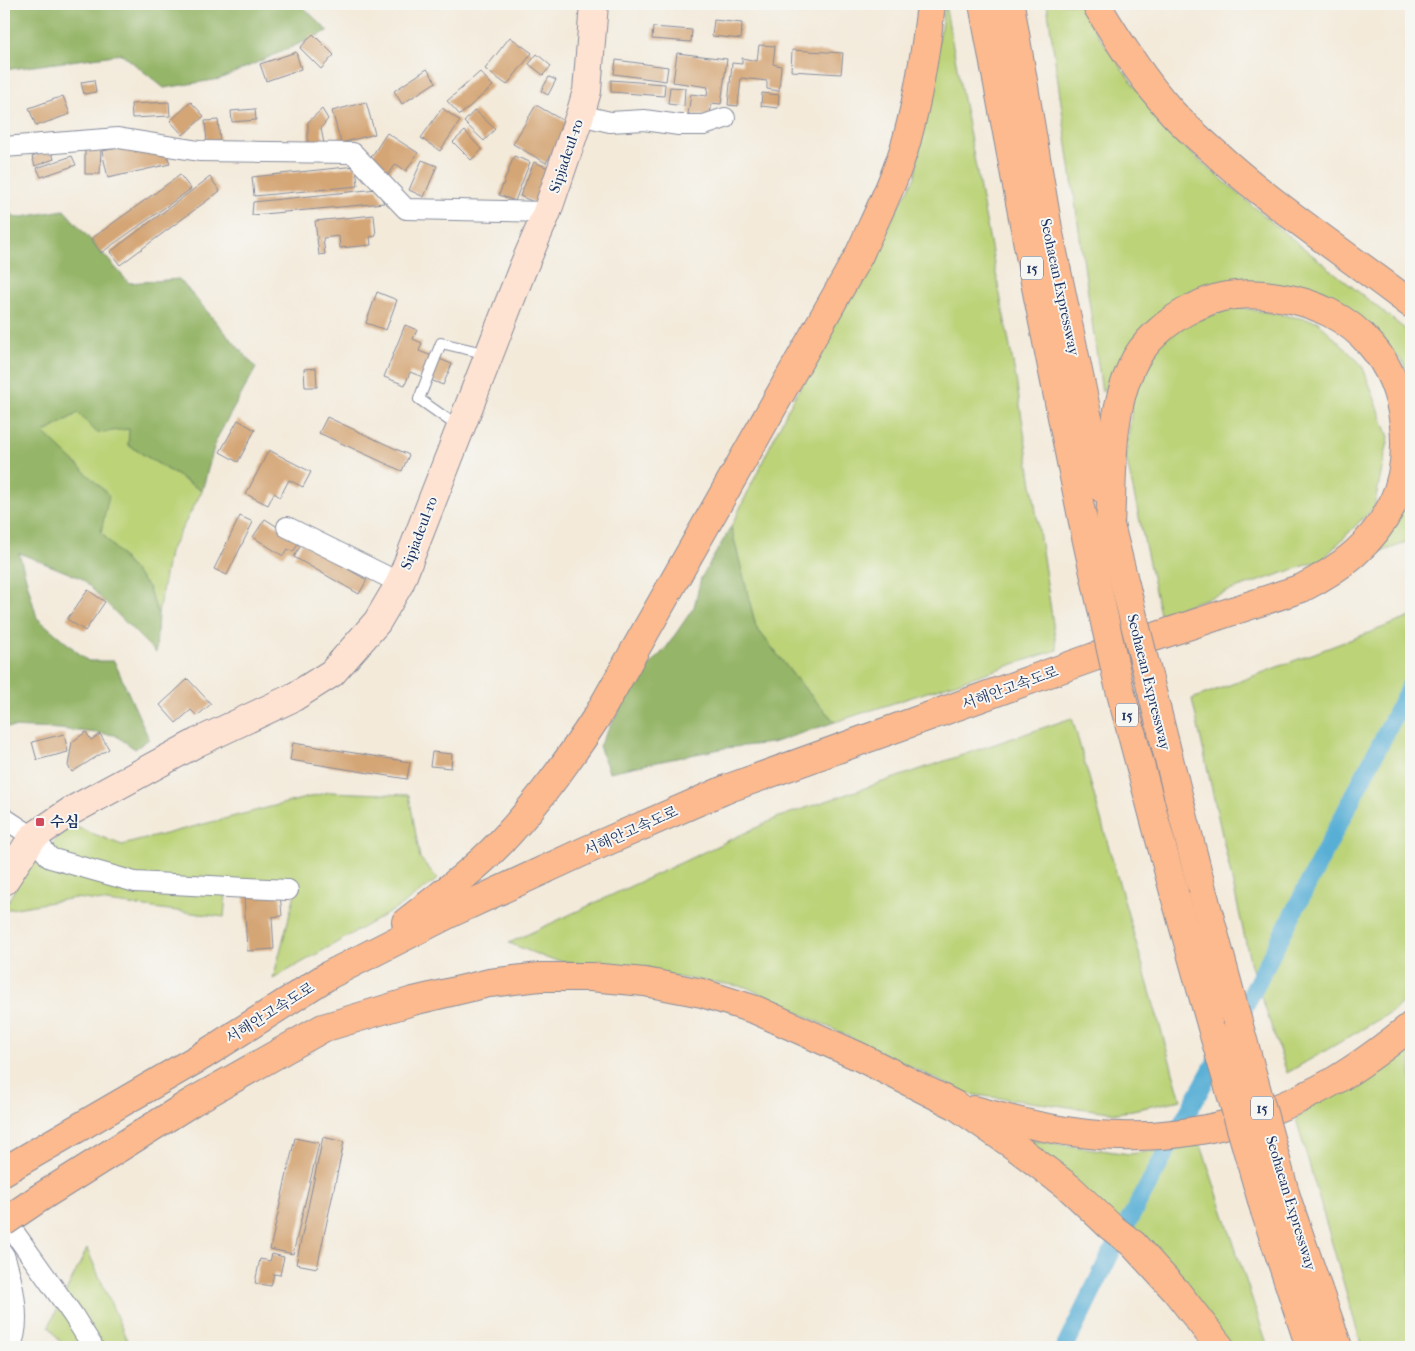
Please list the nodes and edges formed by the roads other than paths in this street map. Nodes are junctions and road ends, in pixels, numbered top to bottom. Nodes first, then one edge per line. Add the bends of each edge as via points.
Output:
1 (931, 4) edge
2 (983, 4) edge
3 (1010, 4) edge
4 (1096, 4) edge
5 (590, 5) edge
6 (580, 115) junction
7 (725, 118) dead end
8 (4, 147) edge
9 (548, 212) junction
10 (1411, 304) edge
11 (489, 354) junction
12 (460, 428) junction
13 (287, 527) dead end
14 (1098, 528) junction
15 (400, 583) junction
16 (4, 818) edge
17 (33, 837) junction
18 (4, 881) edge
19 (288, 890) dead end
20 (330, 975) junction
21 (1411, 1026) edge
22 (955, 1105) junction
23 (10, 1167) edge
24 (1276, 1205) junction
25 (4, 1218) edge
26 (4, 1222) edge
27 (4, 1255) edge
28 (10, 1347) edge
29 (93, 1347) edge
30 (1220, 1347) edge
31 (1310, 1347) edge
32 (1338, 1347) edge

1 - 20 highway via 926,49 907,140 859,255 598,716 572,756 500,844 400,927
2 - 14 highway, Seohaean Expressway / 15 via 1034,277
3 - 14 highway, Seohaean Expressway / 15
4 - 10 highway via 1145,79 1204,144 1282,209
5 - 6 main road, Sipjadeul-ro via 587,91
6 - 7 street via 610,122 644,120 678,125 704,125
6 - 9 main road, Sipjadeul-ro
8 - 9 street via 118,138 199,151 353,153 406,209
9 - 11 main road, Sipjadeul-ro
11 - 12 main road, Sipjadeul-ro
11 - 12 lane via 441,344 419,399
12 - 15 main road, Sipjadeul-ro
13 - 15 street
14 - 20 highway, 서해안고속도로 via 1124,385 1132,366 1156,334 1187,310 1225,296 1246,294 1312,304 1333,314 1371,345 1395,385 1402,410 1405,448 1393,504 1368,542 1324,577 1302,588 1094,657 729,788 453,912
14 - 24 highway, Seohaean Expressway / 15, bridge via 1236,1015
14 - 24 highway, Seohaean Expressway / 15, bridge via 1120,686 1175,896 1214,1035
15 - 17 main road, Sipjadeul-ro via 377,622 332,673 294,697 198,742 71,811
16 - 17 street
17 - 18 main road, Sipjadeul-ro
17 - 19 street via 50,858 135,882
20 - 23 highway, 서해안고속도로 via 202,1056
21 - 22 highway via 1379,1052 1294,1102 1246,1120 1198,1130 1162,1136 1065,1131
22 - 26 highway, bridge via 784,1022 730,1001 685,989 590,977 540,977 490,983 323,1028 192,1102
22 - 30 highway via 1071,1188 1133,1244 1176,1291
24 - 31 highway, Seohaean Expressway / 15
24 - 32 highway, Seohaean Expressway / 15
25 - 29 street
27 - 28 street via 17,1318

